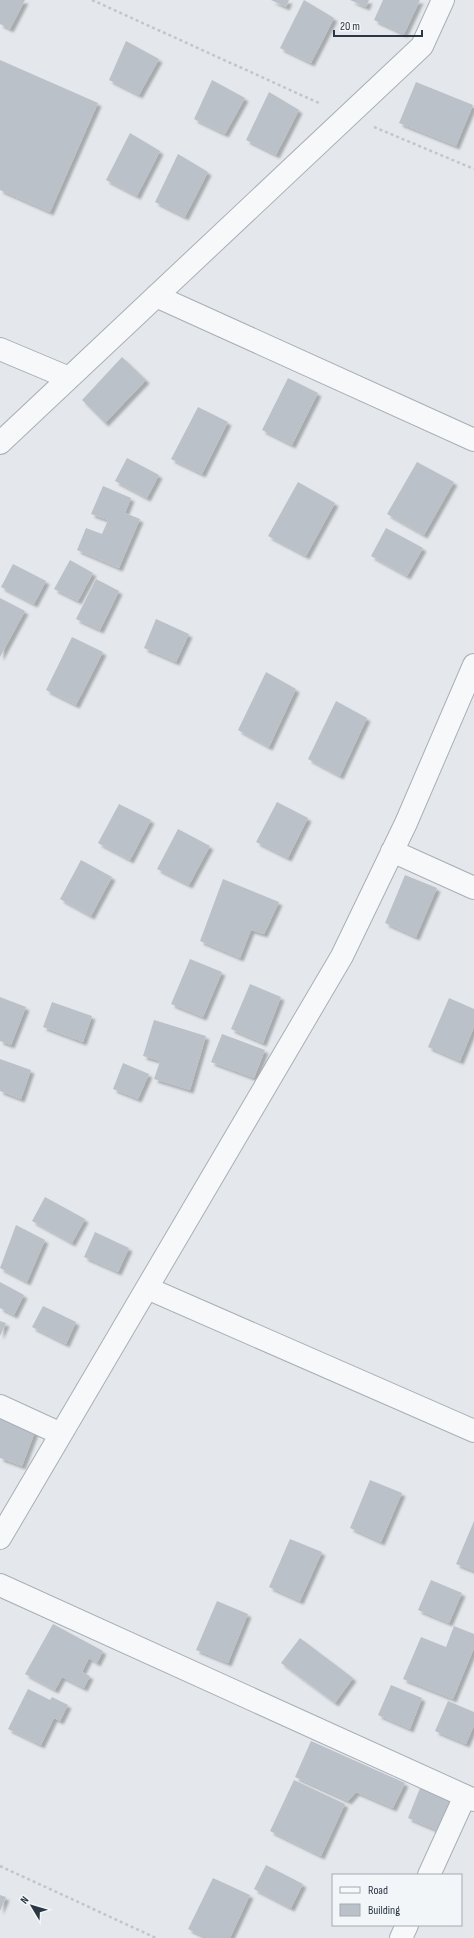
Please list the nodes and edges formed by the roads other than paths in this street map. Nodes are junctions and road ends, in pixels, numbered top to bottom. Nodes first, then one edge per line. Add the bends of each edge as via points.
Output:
1 (443, 0) edge
2 (156, 296) junction
3 (0, 349) edge
4 (69, 378) junction
5 (474, 440) edge
6 (0, 443) edge
7 (474, 666) edge
8 (392, 851) junction
9 (474, 888) edge
10 (147, 1288) junction
11 (0, 1406) edge
12 (474, 1431) edge
13 (61, 1434) junction
14 (0, 1538) edge
15 (0, 1584) edge
16 (469, 1798) edge
17 (430, 1874) edge
18 (407, 1926) edge
19 (401, 1938) edge

1 - 2 street via 422,46
2 - 4 street
2 - 5 street
3 - 4 street
4 - 6 street
7 - 8 street
8 - 9 street
8 - 10 street via 342,956
10 - 12 street
10 - 13 street
11 - 13 street
13 - 14 street
15 - 16 street
16 - 17 street
18 - 19 street

